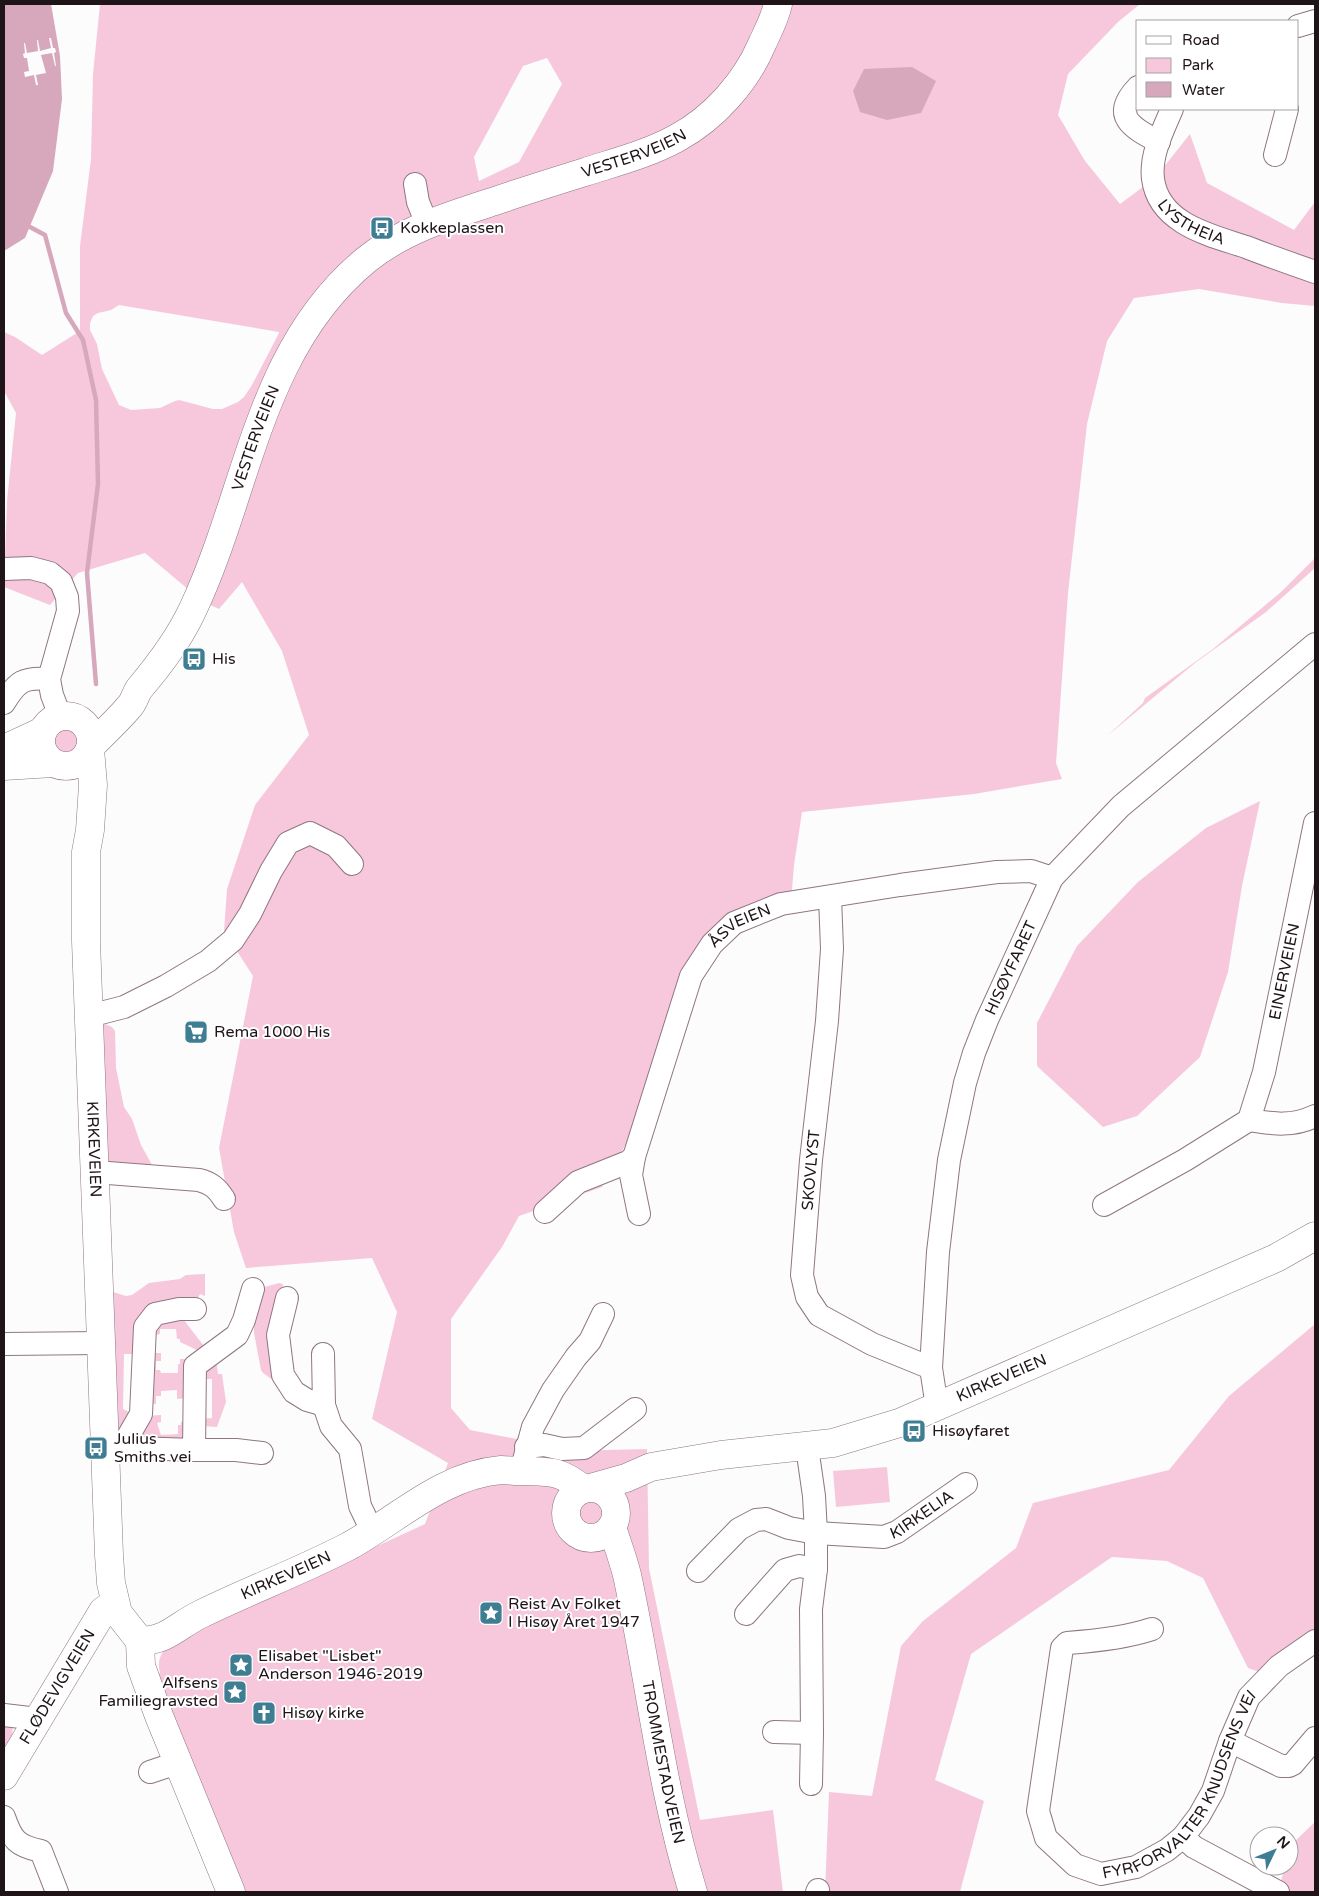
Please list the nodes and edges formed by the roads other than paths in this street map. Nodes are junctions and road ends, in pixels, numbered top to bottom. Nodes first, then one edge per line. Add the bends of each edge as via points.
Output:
1 (778, 4) edge
2 (1315, 21) edge
3 (1299, 26) edge
4 (1136, 89) edge
5 (1172, 110) edge
6 (1287, 110) edge
7 (1159, 142) junction
8 (1275, 155) dead end
9 (415, 184) dead end
10 (427, 224) junction
11 (1315, 272) edge
12 (4, 569) edge
13 (1315, 644) edge
14 (49, 679) junction
15 (136, 692) junction
16 (4, 703) edge
17 (58, 721) junction
18 (91, 748) junction
19 (4, 749) edge
20 (57, 765) junction
21 (4, 766) edge
22 (1315, 823) edge
23 (86, 852) junction
24 (352, 864) dead end
25 (1052, 878) junction
26 (830, 897) junction
27 (89, 1016) junction
28 (1315, 1116) edge
29 (1249, 1120) junction
30 (634, 1156) junction
31 (95, 1172) junction
32 (224, 1199) dead end
33 (1104, 1204) dead end
34 (545, 1212) dead end
35 (639, 1214) dead end
36 (1315, 1236) edge
37 (253, 1289) dead end
38 (287, 1298) dead end
39 (195, 1309) dead end
40 (603, 1314) dead end
41 (100, 1343) junction
42 (4, 1344) edge
43 (324, 1354) dead end
44 (931, 1368) junction
45 (324, 1405) junction
46 (937, 1407) junction
47 (635, 1409) dead end
48 (113, 1447) junction
49 (807, 1447) junction
50 (194, 1450) junction
51 (262, 1453) dead end
52 (524, 1459) junction
53 (672, 1464) junction
54 (966, 1484) dead end
55 (588, 1488) junction
56 (566, 1511) junction
57 (614, 1522) junction
58 (372, 1531) junction
59 (816, 1533) junction
60 (579, 1535) junction
61 (816, 1569) junction
62 (698, 1571) dead end
63 (115, 1603) junction
64 (746, 1614) dead end
65 (1152, 1629) dead end
66 (638, 1632) junction
67 (136, 1636) junction
68 (1315, 1641) edge
69 (4, 1715) edge
70 (38, 1719) junction
71 (774, 1732) dead end
72 (812, 1733) junction
73 (1315, 1738) edge
74 (1230, 1742) junction
75 (177, 1762) junction
76 (150, 1772) dead end
77 (4, 1776) edge
78 (811, 1784) dead end
79 (4, 1817) edge
80 (1183, 1837) junction
81 (57, 1892) edge
82 (231, 1892) edge
83 (693, 1892) edge
84 (1278, 1892) edge

1 - 10 main road, VESTERVEIEN via 756,58 744,78 704,120 678,138 623,160
2 - 3 street
4 - 7 street via 1125,107 1129,124
5 - 7 street, LYSTHEIA
6 - 8 street
7 - 11 street, LYSTHEIA via 1152,178 1158,196 1172,215 1211,236
9 - 10 street
10 - 15 main road, VESTERVEIEN via 367,260 345,280 318,310 294,345 270,394 193,608 171,650
12 - 14 street via 31,568 50,573 61,582 68,611
13 - 25 street, HISØYFARET via 1121,806
14 - 16 street via 32,678 19,683
14 - 17 street
15 - 17 main road, VESTERVEIEN via 92,712
15 - 18 main road, VESTERVEIEN via 131,705
17 - 18 main road via 85,724 92,738
17 - 19 main road, VESTERVEIEN
17 - 20 main road via 40,738 43,752
18 - 20 main road via 76,765
18 - 23 main road, KIRKEVEIEN via 93,785
20 - 21 main road
20 - 23 main road, KIRKEVEIEN via 75,791
22 - 29 street, EINERVEIEN via 1268,1054
23 - 27 main road, KIRKEVEIEN
24 - 27 street via 336,846 310,832 288,843 233,940 208,961 166,986 124,1007
25 - 26 street, ÅSVEIEN via 1030,872 997,872
25 - 44 street, HISØYFARET via 987,1020 965,1083 949,1160 938,1252
26 - 30 street, ÅSVEIEN via 781,904 734,923 712,944 691,976
26 - 44 street, SKOVLYST via 832,950 827,1020 802,1276 807,1297 819,1315 872,1344
27 - 31 main road, KIRKEVEIEN
28 - 29 street via 1301,1123
29 - 33 street via 1185,1160
30 - 34 street via 628,1162 578,1182
30 - 35 street, ÅSVEIEN via 631,1175
31 - 32 street via 199,1180 217,1188
31 - 41 main road, KIRKEVEIEN
36 - 46 main road, KIRKEVEIEN via 1268,1262
37 - 50 street via 237,1335 195,1366
38 - 45 street via 278,1335 283,1375 294,1392 306,1400
39 - 48 street via 154,1314 145,1327 141,1414
40 - 52 street via 590,1342 553,1390 533,1427
41 - 42 street
41 - 48 main road, KIRKEVEIEN
43 - 45 street
44 - 46 street, HISØYFARET
45 - 58 street via 331,1426 350,1449 360,1506
46 - 49 main road, KIRKEVEIEN via 864,1435
47 - 52 street via 584,1448 562,1450 544,1445
48 - 50 street
48 - 63 main road, KIRKEVEIEN via 110,1564
49 - 53 main road, KIRKEVEIEN via 721,1455
49 - 59 street
50 - 51 street
52 - 55 main road, KIRKEVEIEN
52 - 56 main road via 536,1482 548,1488
52 - 58 main road, KIRKEVEIEN via 502,1470 461,1479 420,1500
53 - 55 main road, KIRKEVEIEN via 651,1467 626,1478
53 - 57 main road, KIRKEVEIEN via 626,1501
54 - 59 street, KIRKELIA via 897,1532 884,1537
55 - 56 main road via 571,1497
55 - 57 main road via 609,1494 616,1508
56 - 60 main road via 569,1525
57 - 60 main road via 601,1536 586,1538
57 - 66 main road, TROMMESTADVEIEN
58 - 67 main road, KIRKEVEIEN via 323,1559 198,1615 166,1635 151,1641
59 - 61 street
59 - 62 street, KIRKELIA via 766,1519 756,1520 740,1529
60 - 66 main road, TROMMESTADVEIEN via 596,1550 615,1576
61 - 64 street via 799,1566 785,1570
61 - 72 street via 812,1609
63 - 67 main road, KIRKEVEIEN via 118,1613
63 - 70 main road, FLØDEVIGVEIEN via 103,1610
65 - 80 street, FYRFORVALTER KNUDSENS VEI via 1067,1643 1062,1648 1038,1811 1046,1838 1075,1865 1101,1874 1136,1867
66 - 83 main road, TROMMESTADVEIEN via 669,1800
67 - 75 main road via 141,1666
68 - 74 street, FYRFORVALTER KNUDSENS VEI via 1279,1666 1248,1697
69 - 70 street
70 - 77 main road, FLØDEVIGVEIEN
71 - 72 street
72 - 78 street
73 - 74 street via 1289,1766 1280,1766
74 - 80 street, FYRFORVALTER KNUDSENS VEI via 1213,1792
75 - 76 street
75 - 82 main road
79 - 81 street via 10,1833 24,1847 41,1852
80 - 84 street via 1194,1847

